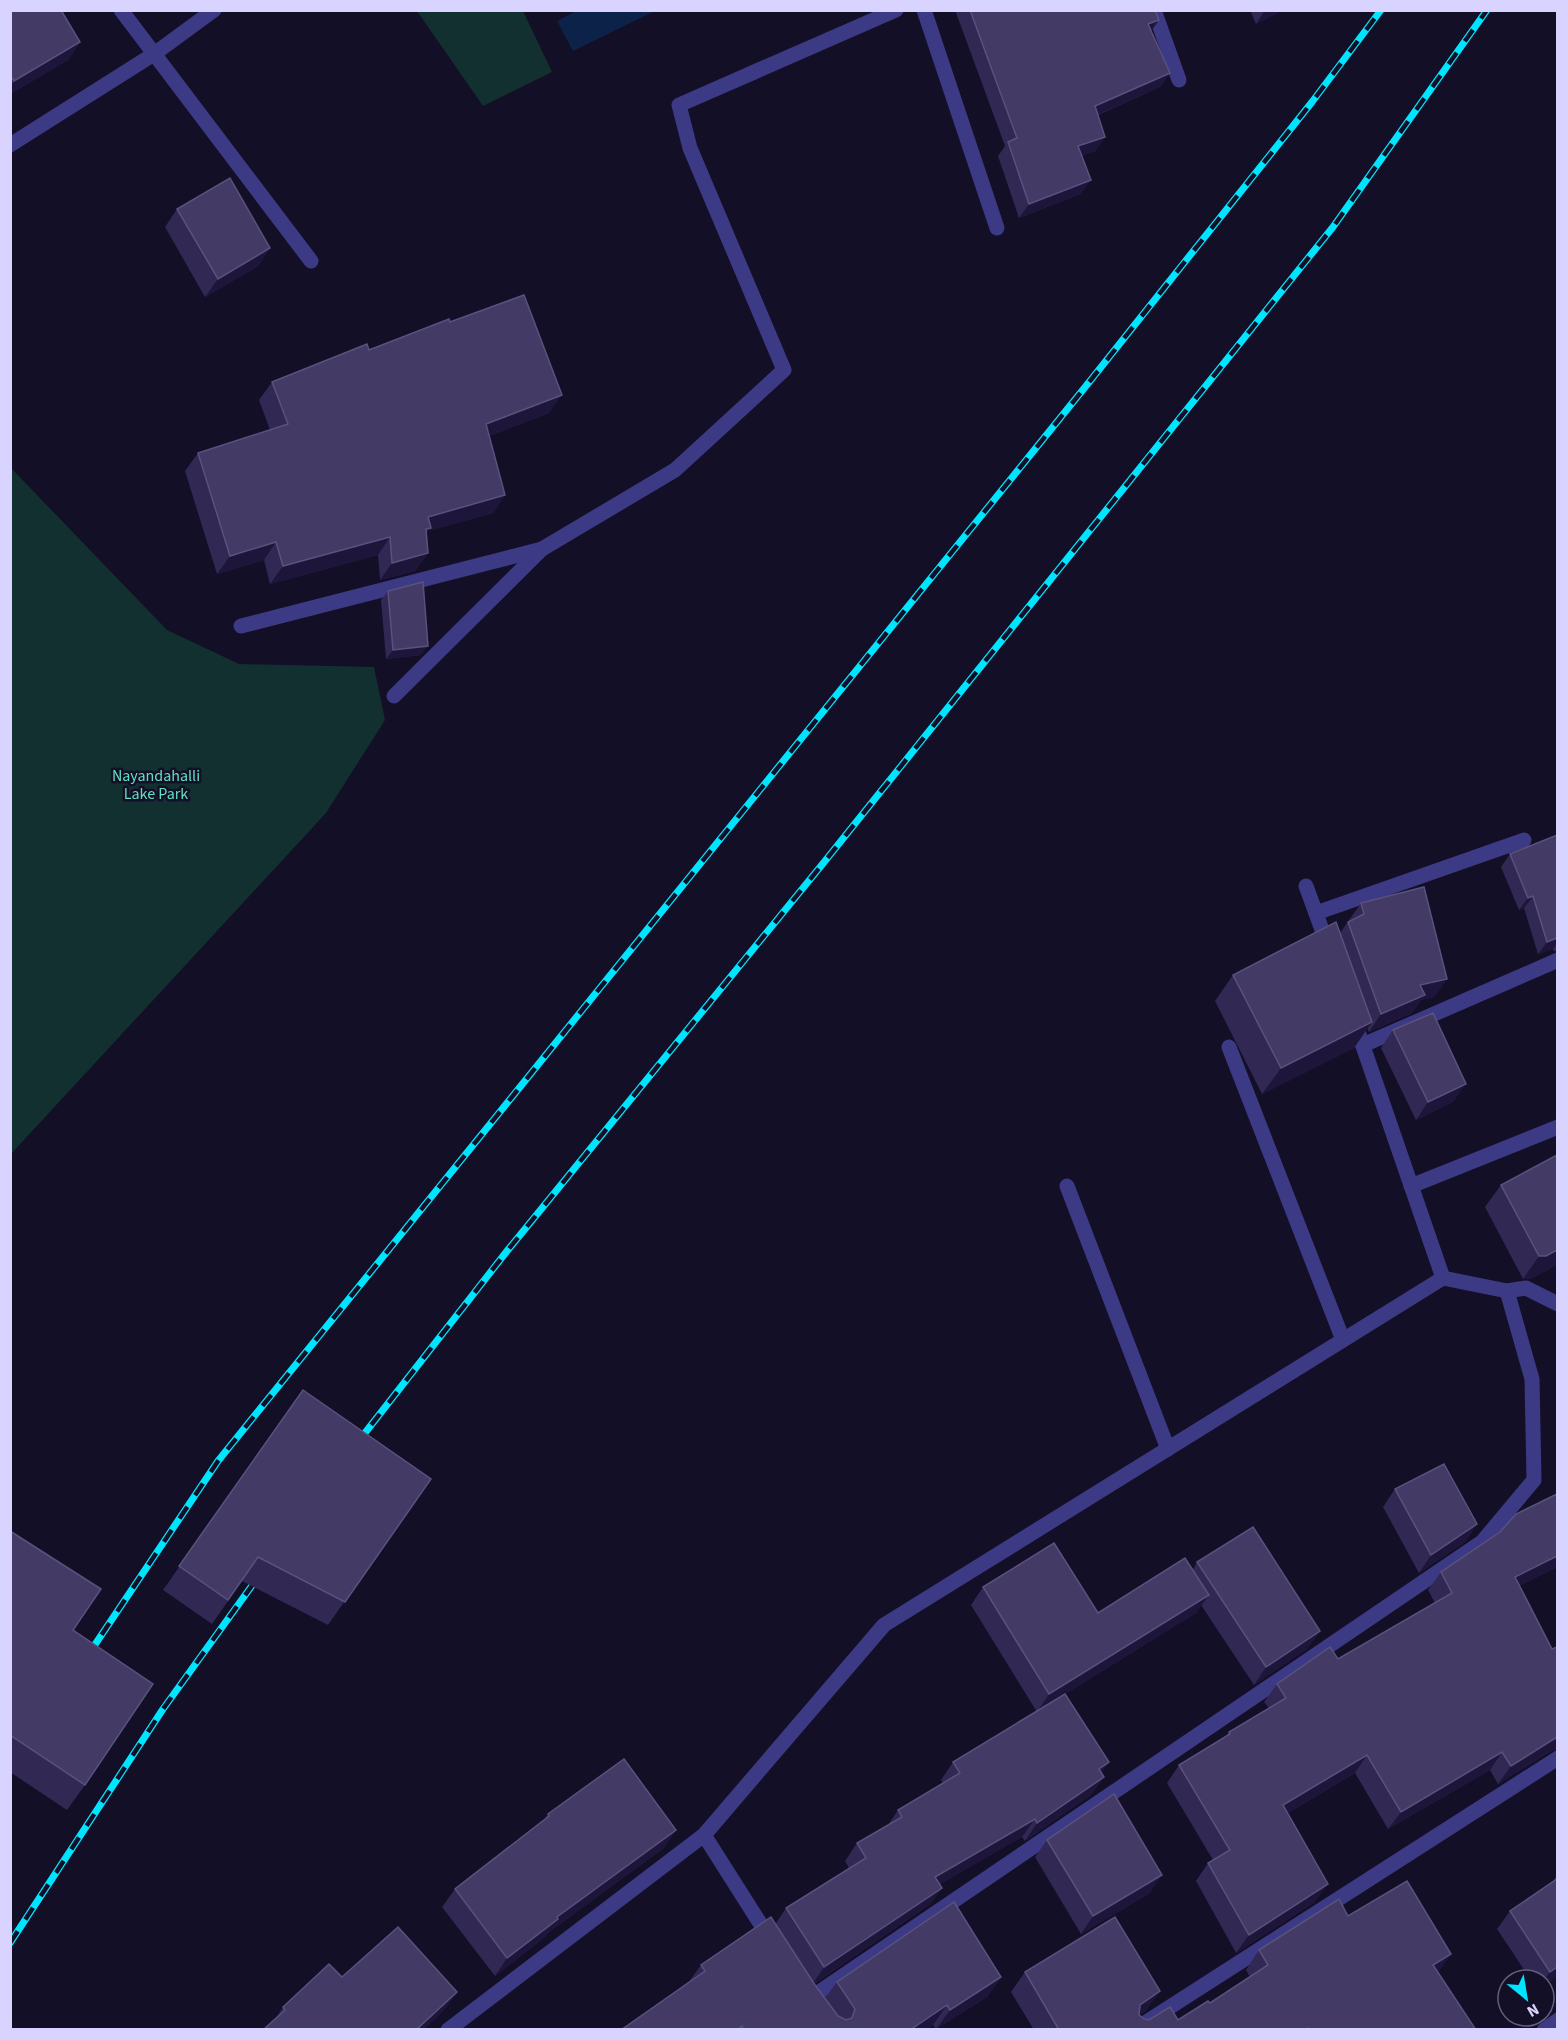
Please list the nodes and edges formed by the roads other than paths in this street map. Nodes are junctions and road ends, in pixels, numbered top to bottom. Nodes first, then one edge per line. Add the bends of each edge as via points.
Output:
1 (121, 10) edge
2 (214, 10) edge
3 (896, 10) edge
4 (924, 10) edge
5 (1154, 10) edge
6 (154, 54) junction
7 (1179, 80) dead end
8 (10, 145) edge
9 (997, 228) dead end
10 (311, 261) dead end
11 (542, 549) junction
12 (241, 626) dead end
13 (394, 696) dead end
14 (1524, 840) dead end
15 (1306, 886) dead end
16 (1316, 913) junction
17 (1557, 960) edge
18 (1336, 968) edge
19 (1348, 1001) edge
20 (1363, 1045) junction
21 (1229, 1047) dead end
22 (1557, 1127) edge
23 (1067, 1186) dead end
24 (1411, 1186) junction
25 (1443, 1278) junction
26 (1507, 1291) junction
27 (1557, 1304) edge
28 (1343, 1340) junction
29 (1168, 1449) junction
30 (1557, 1758) edge
31 (704, 1835) junction
32 (778, 1951) edge
33 (820, 2014) edge
34 (1557, 2020) edge
35 (448, 2030) edge
36 (1134, 2030) edge
37 (1544, 2030) edge

1 - 6 street
2 - 6 street
3 - 11 street via 679,105 690,148 784,370 675,470
4 - 9 street
5 - 7 street
6 - 8 street
6 - 10 street
11 - 12 street
11 - 13 street
14 - 16 street
15 - 16 street
16 - 18 street
17 - 20 street
19 - 20 street
20 - 24 street
21 - 28 street
22 - 24 street
23 - 29 street
24 - 25 street
25 - 26 street
25 - 28 street
26 - 27 street via 1526,1288
26 - 33 street via 1532,1379 1534,1480 1482,1542 806,1994
28 - 29 street
29 - 31 street via 884,1626
30 - 36 street
31 - 32 street
31 - 35 street
34 - 37 street

